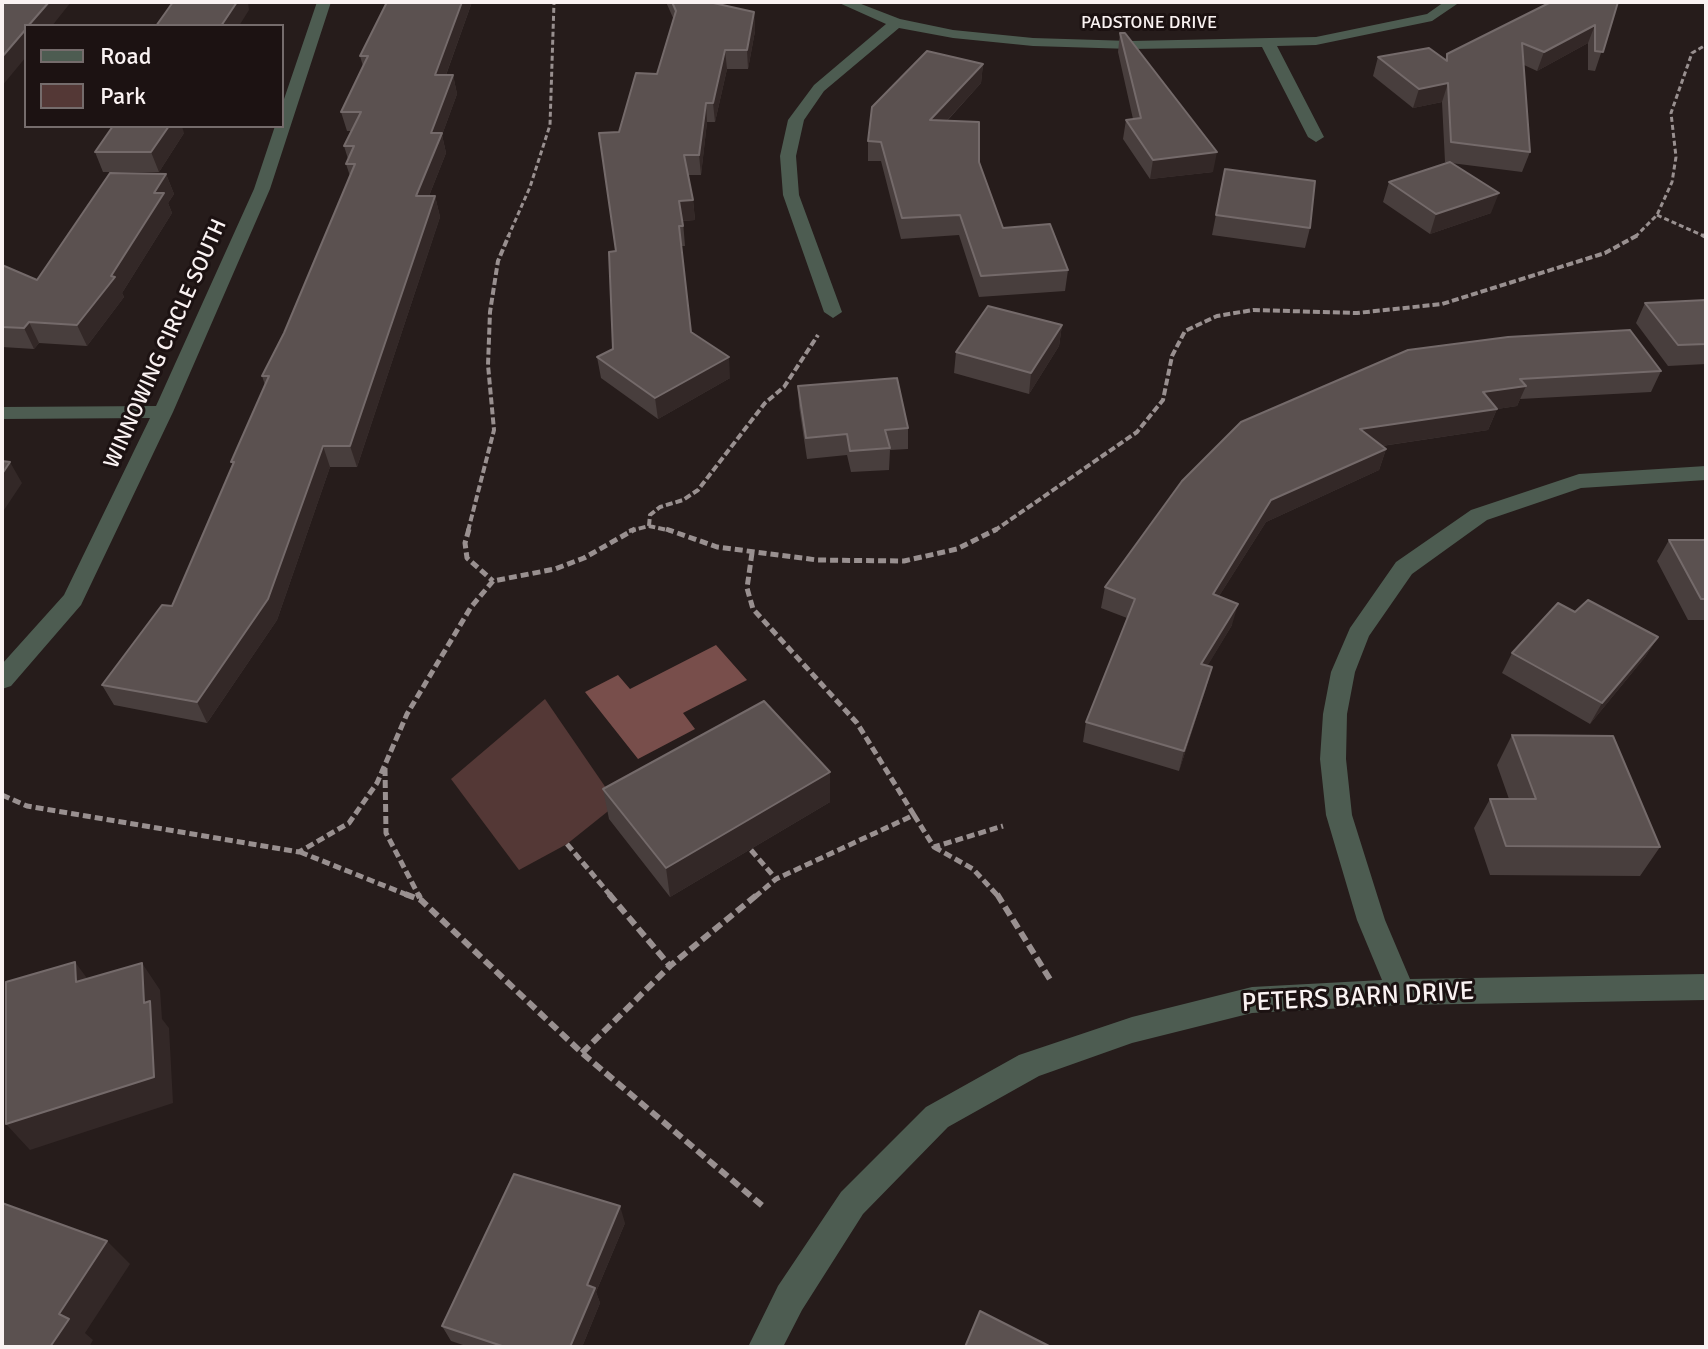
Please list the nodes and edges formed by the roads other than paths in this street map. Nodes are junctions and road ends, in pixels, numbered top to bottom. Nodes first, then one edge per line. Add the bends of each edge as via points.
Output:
1 (324, 2) edge
2 (844, 2) edge
3 (1453, 2) edge
4 (896, 23) junction
5 (1267, 42) junction
6 (284, 123) edge
7 (282, 128) edge
8 (1316, 137) dead end
9 (833, 312) road end
10 (163, 412) junction
11 (2, 413) edge
12 (1706, 473) edge
13 (2, 680) edge
14 (1706, 987) edge
15 (1401, 992) junction
16 (765, 1347) edge

1 - 6 street, WINNOWING CIRCLE SOUTH
2 - 4 street, PADSTONE DRIVE
3 - 5 street, PADSTONE DRIVE via 1432,17 1363,34
4 - 5 street, PADSTONE DRIVE via 1033,42
4 - 9 street via 819,88 793,132 788,156 791,195
5 - 8 street
7 - 10 street, WINNOWING CIRCLE SOUTH via 262,189
10 - 11 street
10 - 13 street, WINNOWING CIRCLE SOUTH via 73,599
12 - 15 street via 1579,481 1479,515 1404,568 1358,634 1335,714 1339,815 1371,920
14 - 15 street, PETERS BARN DRIVE
15 - 16 street, PETERS BARN DRIVE via 1252,1000 1132,1030 1030,1065 937,1117 852,1203

